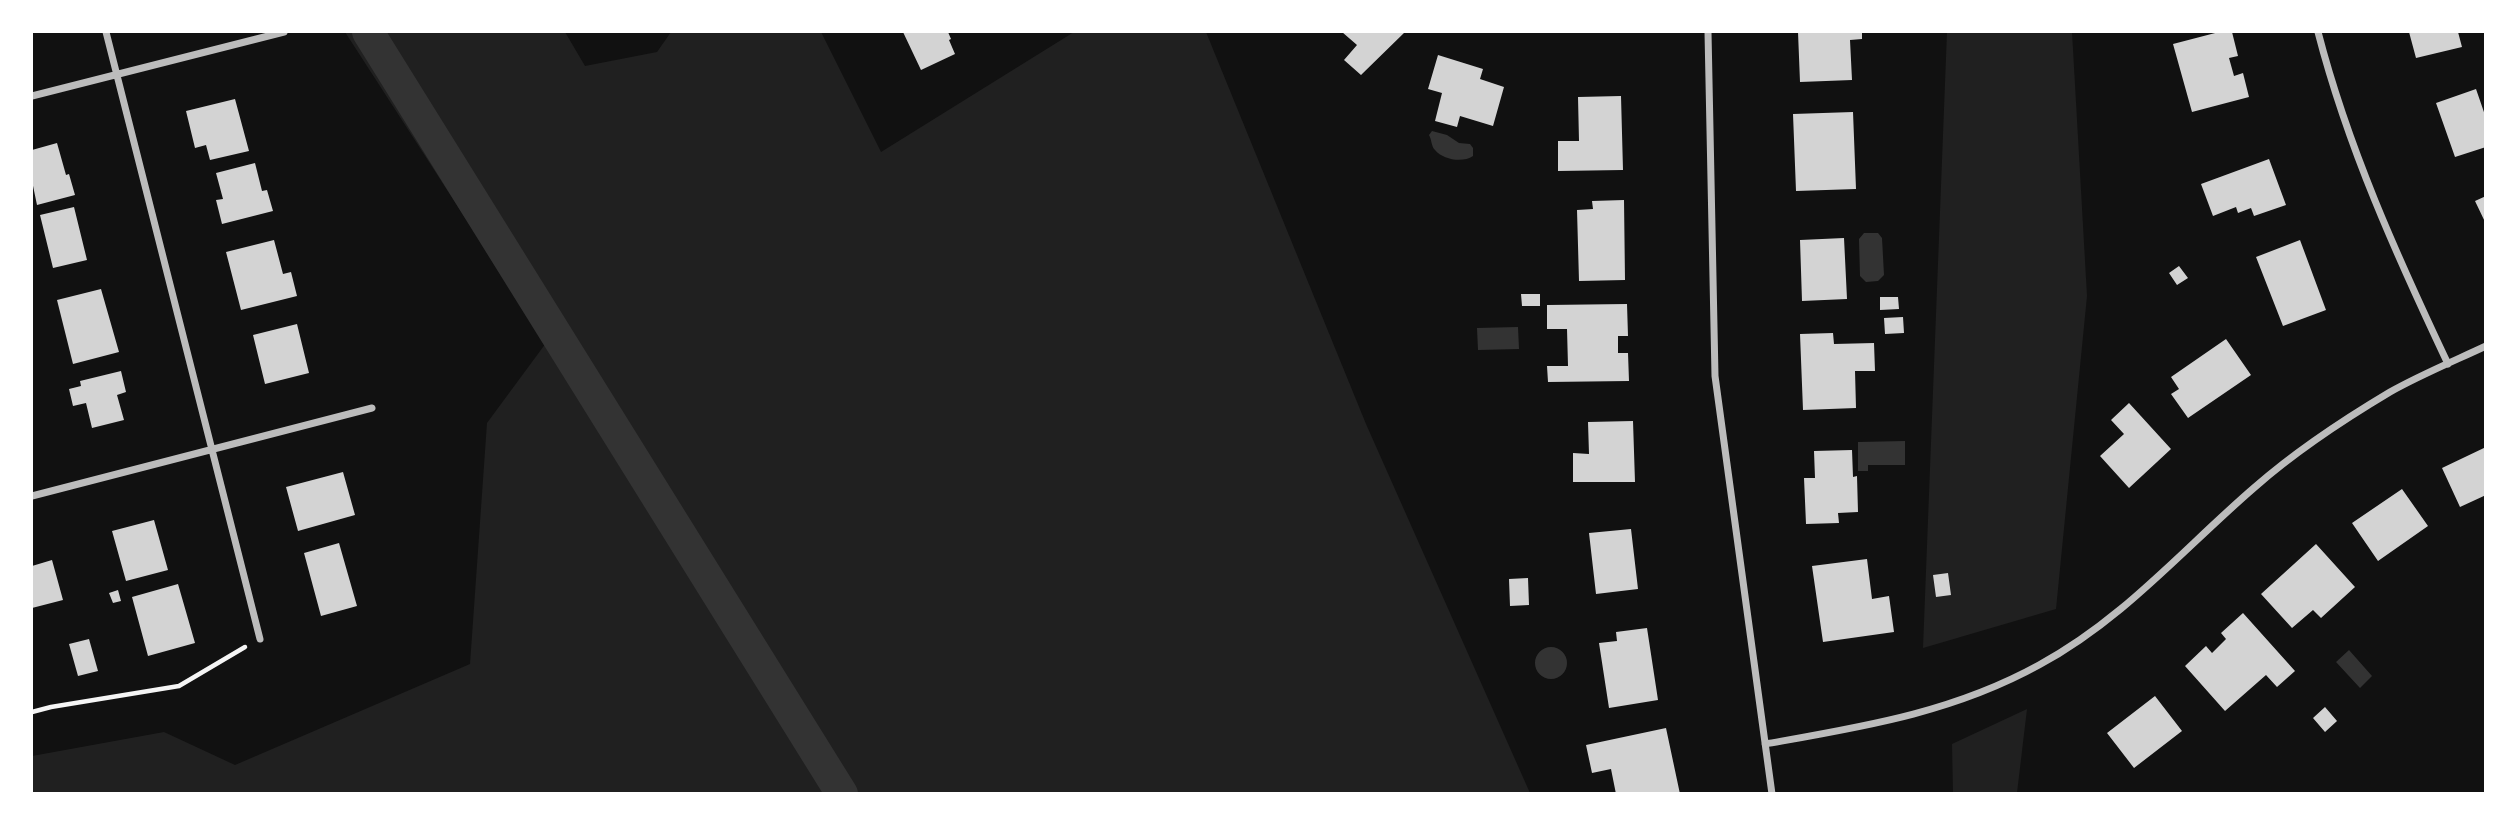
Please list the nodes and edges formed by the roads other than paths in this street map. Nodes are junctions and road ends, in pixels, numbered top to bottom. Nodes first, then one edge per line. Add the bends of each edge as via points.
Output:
1 (106, 32) edge
2 (284, 32) edge
3 (1708, 32) edge
4 (2318, 32) edge
5 (117, 74) junction
6 (32, 96) edge
7 (2486, 346) edge
8 (2448, 364) junction
9 (372, 408) dead end
10 (212, 450) junction
11 (32, 496) edge
12 (260, 639) road end
13 (1765, 744) junction
14 (1772, 793) edge

1 - 5 street
2 - 5 street
3 - 13 street via 1715,376
4 - 8 street via 2377,209
5 - 6 street
5 - 10 street
7 - 8 street
8 - 13 street via 2391,392 2310,444 2256,486 2134,600 2091,634 2039,665 1984,692 1926,712
9 - 10 street
10 - 11 street
10 - 12 street
13 - 14 street

